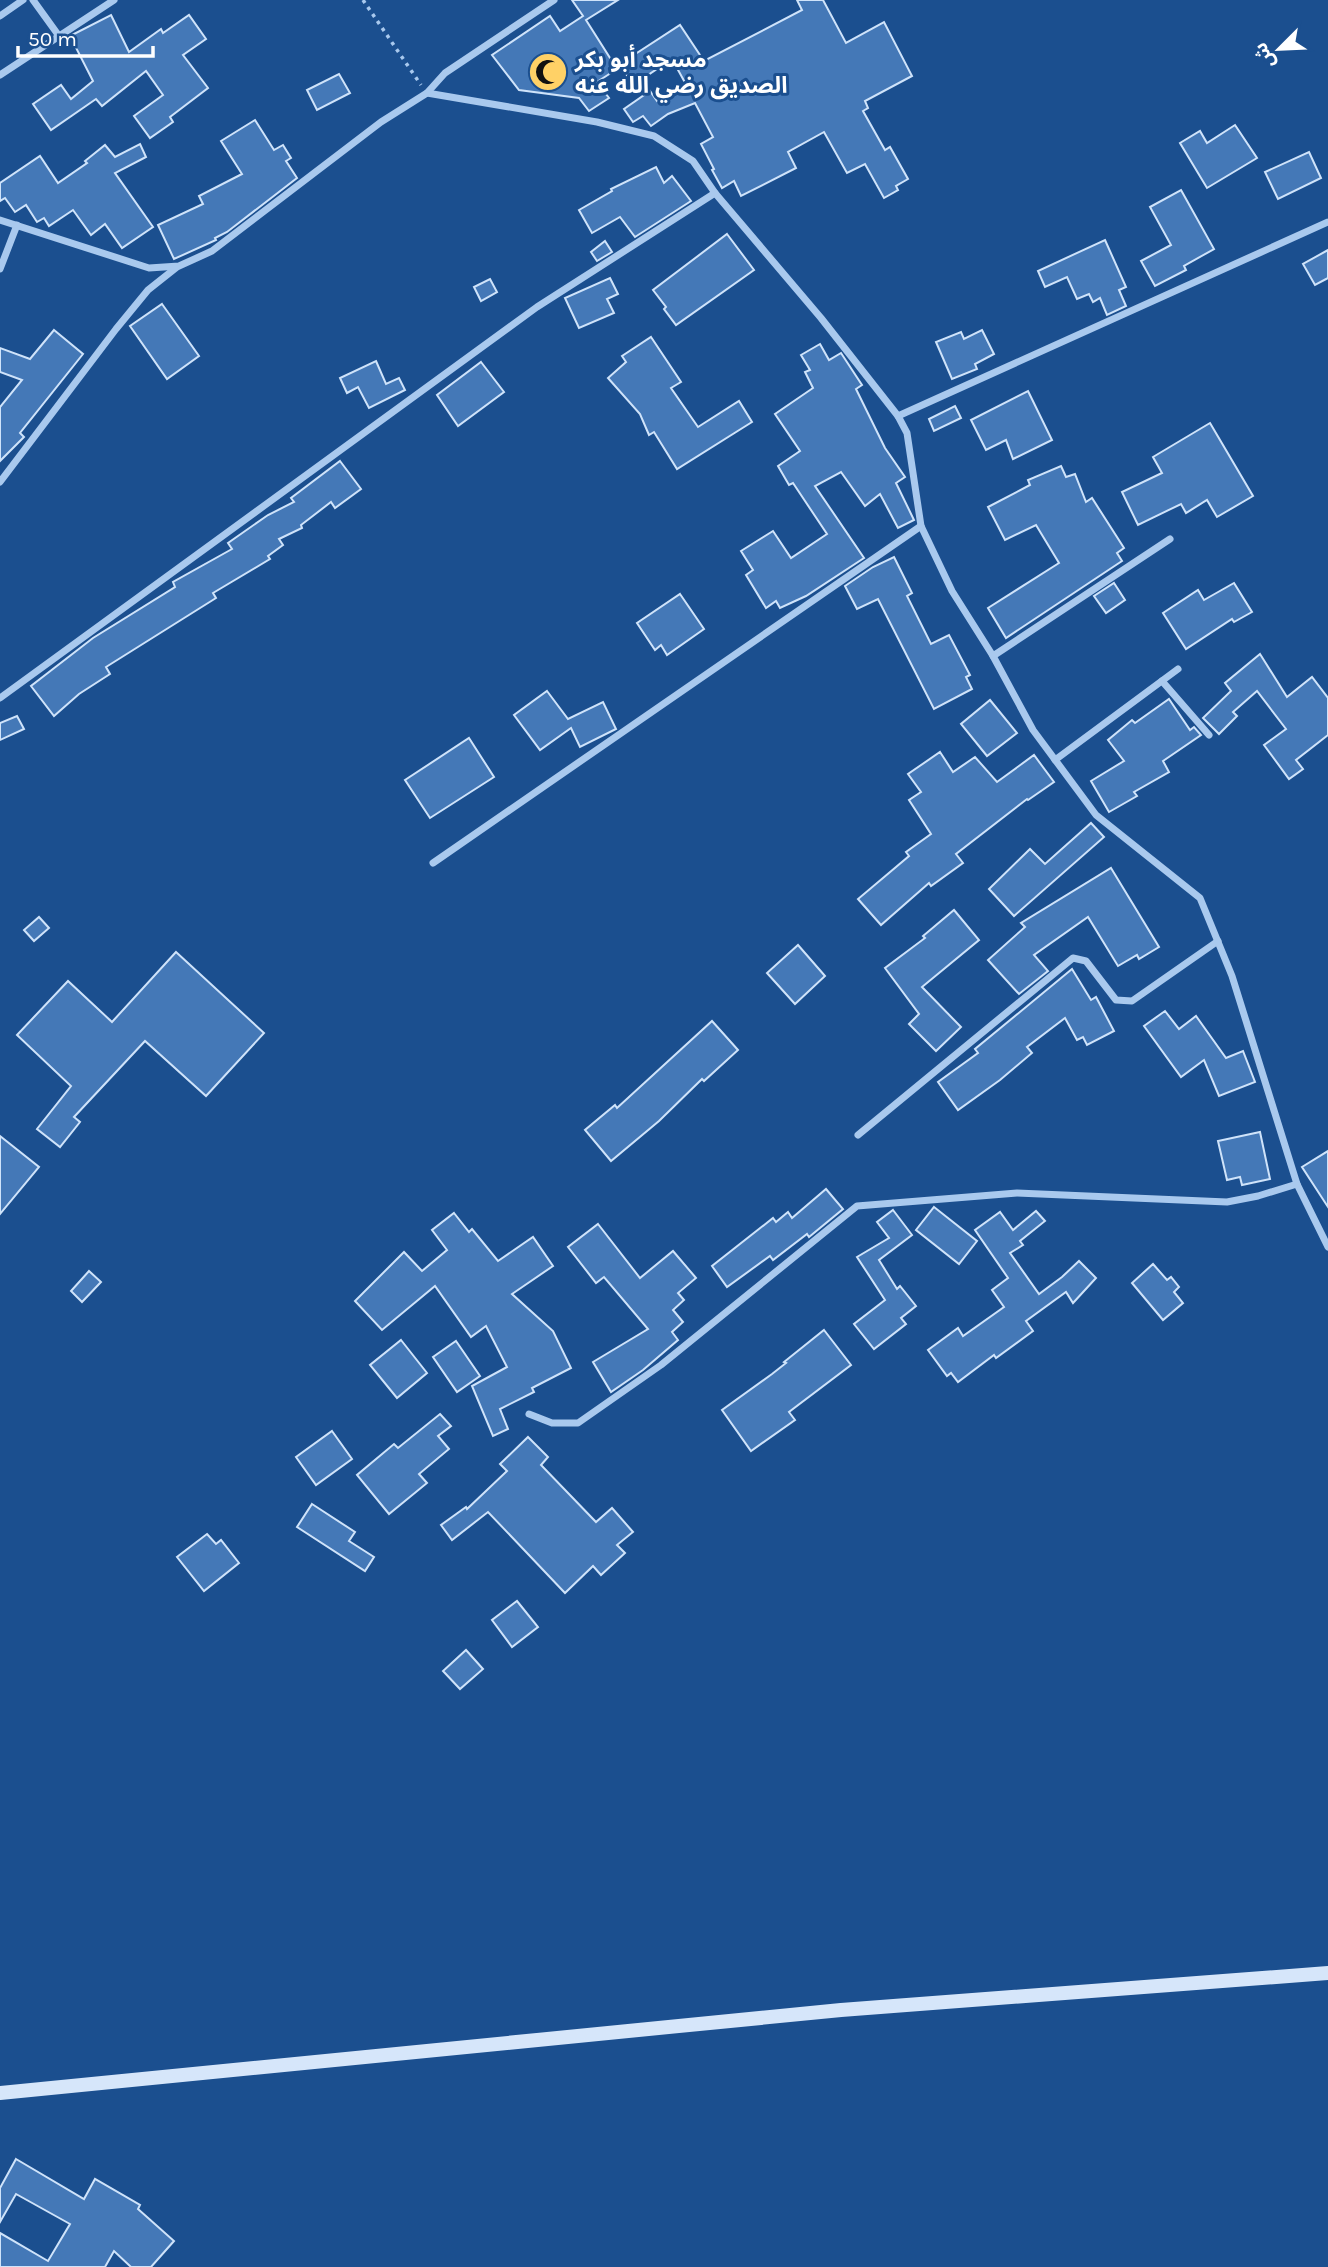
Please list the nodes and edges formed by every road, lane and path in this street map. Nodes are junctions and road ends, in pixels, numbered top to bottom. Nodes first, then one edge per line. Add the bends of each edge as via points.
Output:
1 (23, 0) edge
2 (33, 0) edge
3 (114, 0) edge
4 (363, 0) edge
5 (554, 0) edge
6 (0, 16) edge
7 (59, 36) junction
8 (0, 75) edge
9 (427, 93) junction
10 (715, 193) junction
11 (0, 220) edge
12 (1328, 222) edge
13 (17, 225) junction
14 (179, 266) junction
15 (0, 269) edge
16 (898, 416) junction
17 (0, 482) edge
18 (920, 526) junction
19 (1170, 539) dead end
20 (993, 656) junction
21 (1178, 668) dead end
22 (1162, 681) junction
23 (0, 698) edge
24 (1209, 735) dead end
25 (1055, 760) junction
26 (433, 863) dead end
27 (1218, 941) junction
28 (858, 1135) dead end
29 (1297, 1184) junction
30 (1328, 1247) edge
31 (528, 1414) dead end
32 (1328, 1973) edge
33 (0, 2093) edge

1 - 6 street
2 - 7 street
3 - 7 street
4 - 9 path
5 - 9 street via 444,73
7 - 8 street
9 - 10 street via 654,136 693,161
9 - 14 street via 381,122 212,251
10 - 16 street
10 - 23 street via 537,307
11 - 13 street
12 - 16 street
13 - 14 street via 149,268
13 - 15 street
14 - 17 street via 148,290
16 - 18 street via 906,433
18 - 20 street via 952,591
18 - 26 street
19 - 20 street
20 - 25 street via 1033,730
21 - 22 street
22 - 24 street
22 - 25 street
25 - 27 street via 1096,814 1200,898
27 - 28 street via 1132,1001 1116,1000 1086,961 1073,958
27 - 29 street
29 - 30 street
29 - 31 street via 1227,1202 1017,1193 857,1206 661,1365 578,1423 552,1423
32 - 33 main road via 841,2010

